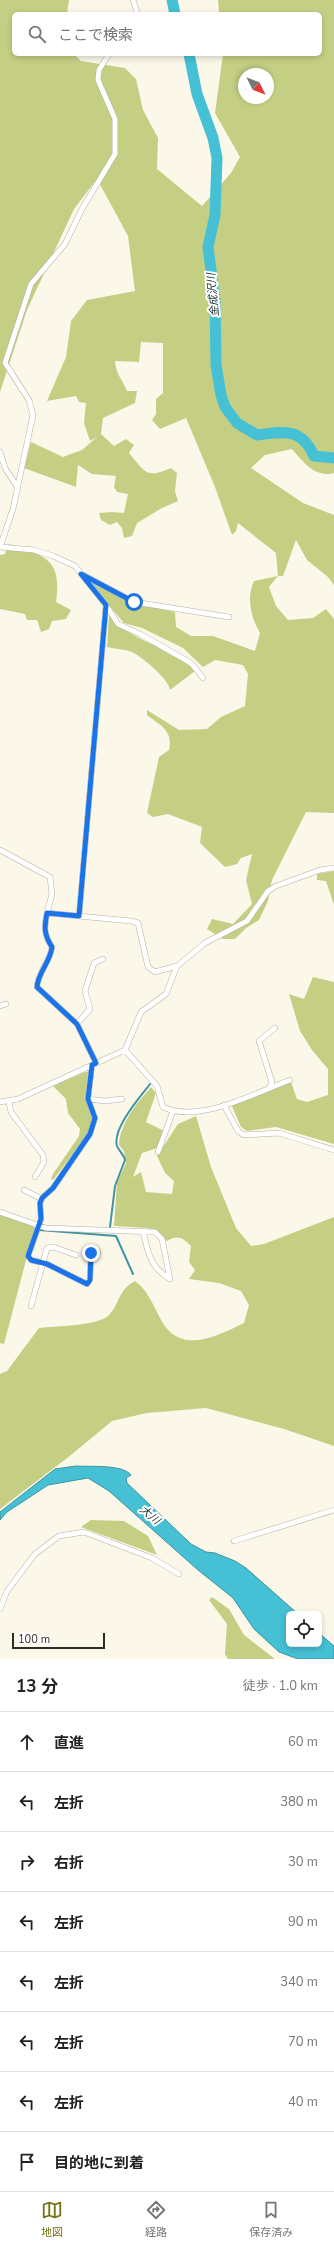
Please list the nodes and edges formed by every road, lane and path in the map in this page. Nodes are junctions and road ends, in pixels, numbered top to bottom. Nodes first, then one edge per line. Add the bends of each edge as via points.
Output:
1 (134, 0) edge
2 (137, 12) edge
3 (107, 56) edge
4 (0, 452) edge
5 (18, 488) junction
6 (0, 547) edge
7 (81, 574) junction
8 (106, 605) junction
9 (229, 617) dead end
10 (203, 678) dead end
11 (0, 850) edge
12 (334, 868) edge
13 (47, 913) junction
14 (79, 916) junction
15 (103, 959) dead end
16 (177, 966) junction
17 (6, 1004) dead end
18 (0, 1006) edge
19 (77, 1024) junction
20 (275, 1028) dead end
21 (125, 1050) junction
22 (94, 1064) junction
23 (290, 1080) dead end
24 (270, 1087) junction
25 (88, 1099) junction
26 (122, 1099) dead end
27 (0, 1102) edge
28 (9, 1102) junction
29 (224, 1105) junction
30 (173, 1111) junction
31 (334, 1150) edge
32 (158, 1152) dead end
33 (35, 1177) dead end
34 (24, 1190) dead end
35 (42, 1199) junction
36 (0, 1212) edge
37 (39, 1225) junction
38 (143, 1232) junction
39 (85, 1252) dead end
40 (98, 1252) dead end
41 (91, 1253) junction
42 (76, 1255) dead end
43 (43, 1264) junction
44 (31, 1306) dead end
45 (334, 1510) edge
46 (234, 1541) dead end
47 (179, 1574) dead end
48 (0, 1609) edge

1 - 2 street
3 - 5 street via 99,70 98,80 115,119 115,154 82,209 65,244 31,284 5,363 29,400 33,415
4 - 5 street
5 - 6 street
6 - 7 street via 21,548 53,556 75,566
7 - 8 street
7 - 9 street via 134,602
8 - 10 street via 118,624 191,663
8 - 14 street
11 - 13 street via 50,877 52,894
12 - 16 street via 320,870 276,886 268,891 247,921 205,943
13 - 14 street
13 - 19 street via 44,927 52,947 50,958 38,976 37,987
14 - 16 street via 138,923 148,967 155,972
15 - 19 street via 94,963 85,990 90,1009
16 - 21 street via 166,994 141,1012
17 - 18 street
19 - 22 street
20 - 24 street via 259,1040 272,1082
21 - 22 street
21 - 30 street via 157,1086 163,1107
22 - 25 street
22 - 28 street
23 - 24 street
24 - 29 street
25 - 26 street
25 - 35 street via 95,1118 90,1134 53,1188
27 - 28 street
28 - 33 street via 11,1112 43,1155 44,1162
29 - 30 street via 209,1110
29 - 31 street via 238,1131 244,1135 279,1133
30 - 32 street
34 - 35 street
35 - 37 street
36 - 37 street
37 - 38 street via 46,1228
37 - 43 street via 28,1256 31,1260
38 - 38 street via 155,1232 162,1239 170,1278 157,1270 150,1260
39 - 41 street
40 - 41 street
41 - 43 street via 90,1280 87,1284
42 - 43 street via 50,1247 47,1248
43 - 44 street
45 - 46 street
47 - 48 street via 152,1558 84,1532 59,1536 35,1554 7,1591

